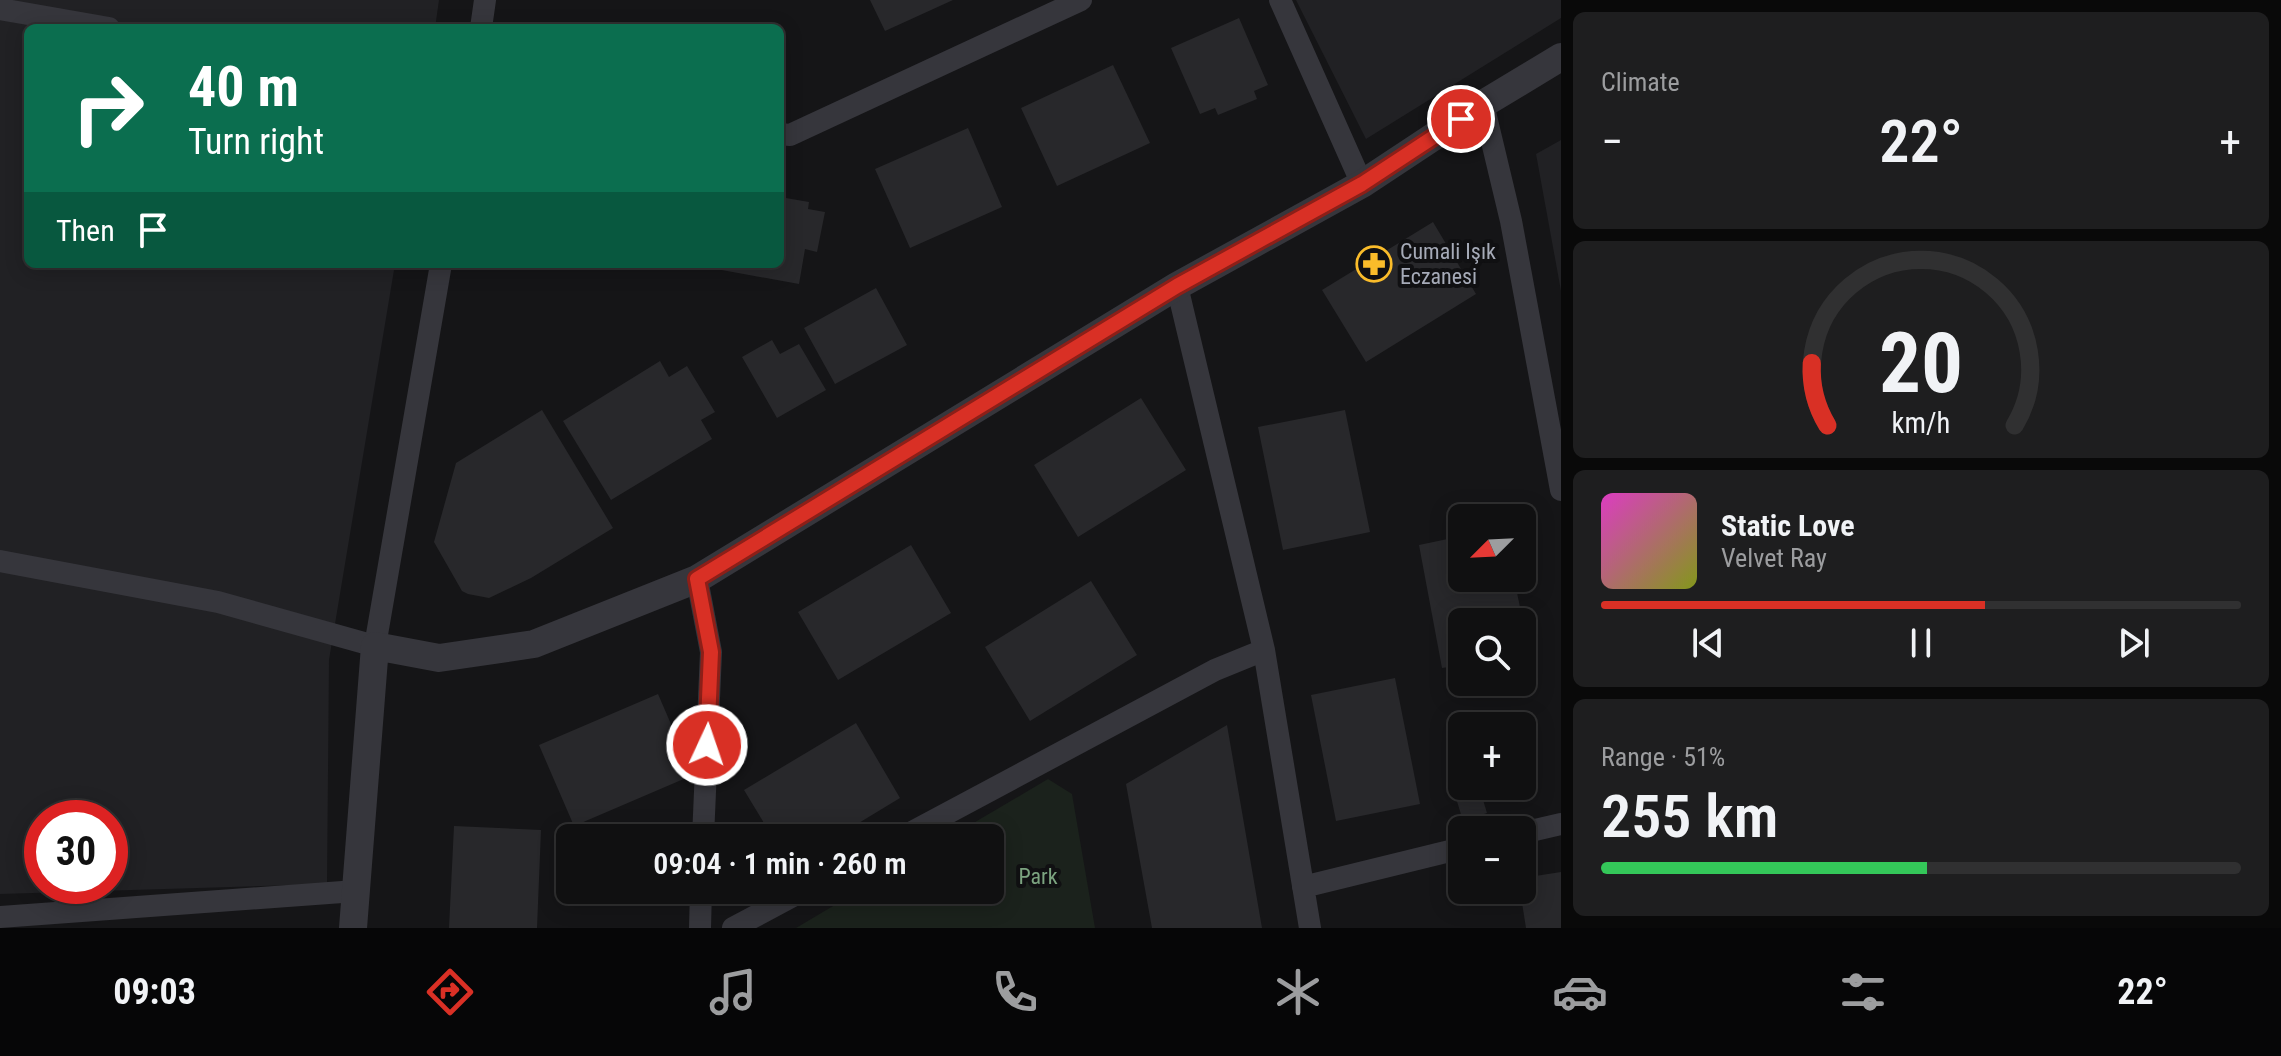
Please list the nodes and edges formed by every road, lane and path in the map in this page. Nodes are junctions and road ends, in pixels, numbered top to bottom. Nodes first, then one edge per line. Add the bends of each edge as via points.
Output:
1 (485, 0) edge
2 (1081, 0) edge
3 (1280, 0) edge
4 (0, 9) edge
5 (86, 24) edge
6 (482, 24) edge
7 (1561, 57) edge
8 (1483, 104) junction
9 (784, 134) edge
10 (1362, 184) junction
11 (440, 268) edge
12 (1177, 286) junction
13 (1561, 490) edge
14 (0, 561) edge
15 (697, 579) junction
16 (375, 646) junction
17 (1264, 650) junction
18 (704, 824) edge
19 (927, 824) edge
20 (1561, 824) edge
21 (1536, 830) edge
22 (1448, 851) edge
23 (1303, 887) junction
24 (356, 891) junction
25 (701, 904) edge
26 (778, 904) edge
27 (0, 917) edge
28 (353, 928) edge
29 (700, 928) edge
30 (733, 928) edge
31 (1310, 928) edge

1 - 6 street
2 - 9 street
3 - 10 street
4 - 5 street
7 - 8 street
8 - 10 street
8 - 13 street via 1511,221
10 - 12 street
11 - 16 street
12 - 15 street
12 - 17 street
14 - 16 street via 218,602
15 - 16 street via 534,644 439,658
15 - 18 street via 711,652
16 - 24 street
17 - 19 street via 1215,670
17 - 23 street
20 - 21 street
22 - 23 street
23 - 31 street
24 - 27 street
24 - 28 street
25 - 29 street
26 - 30 street

